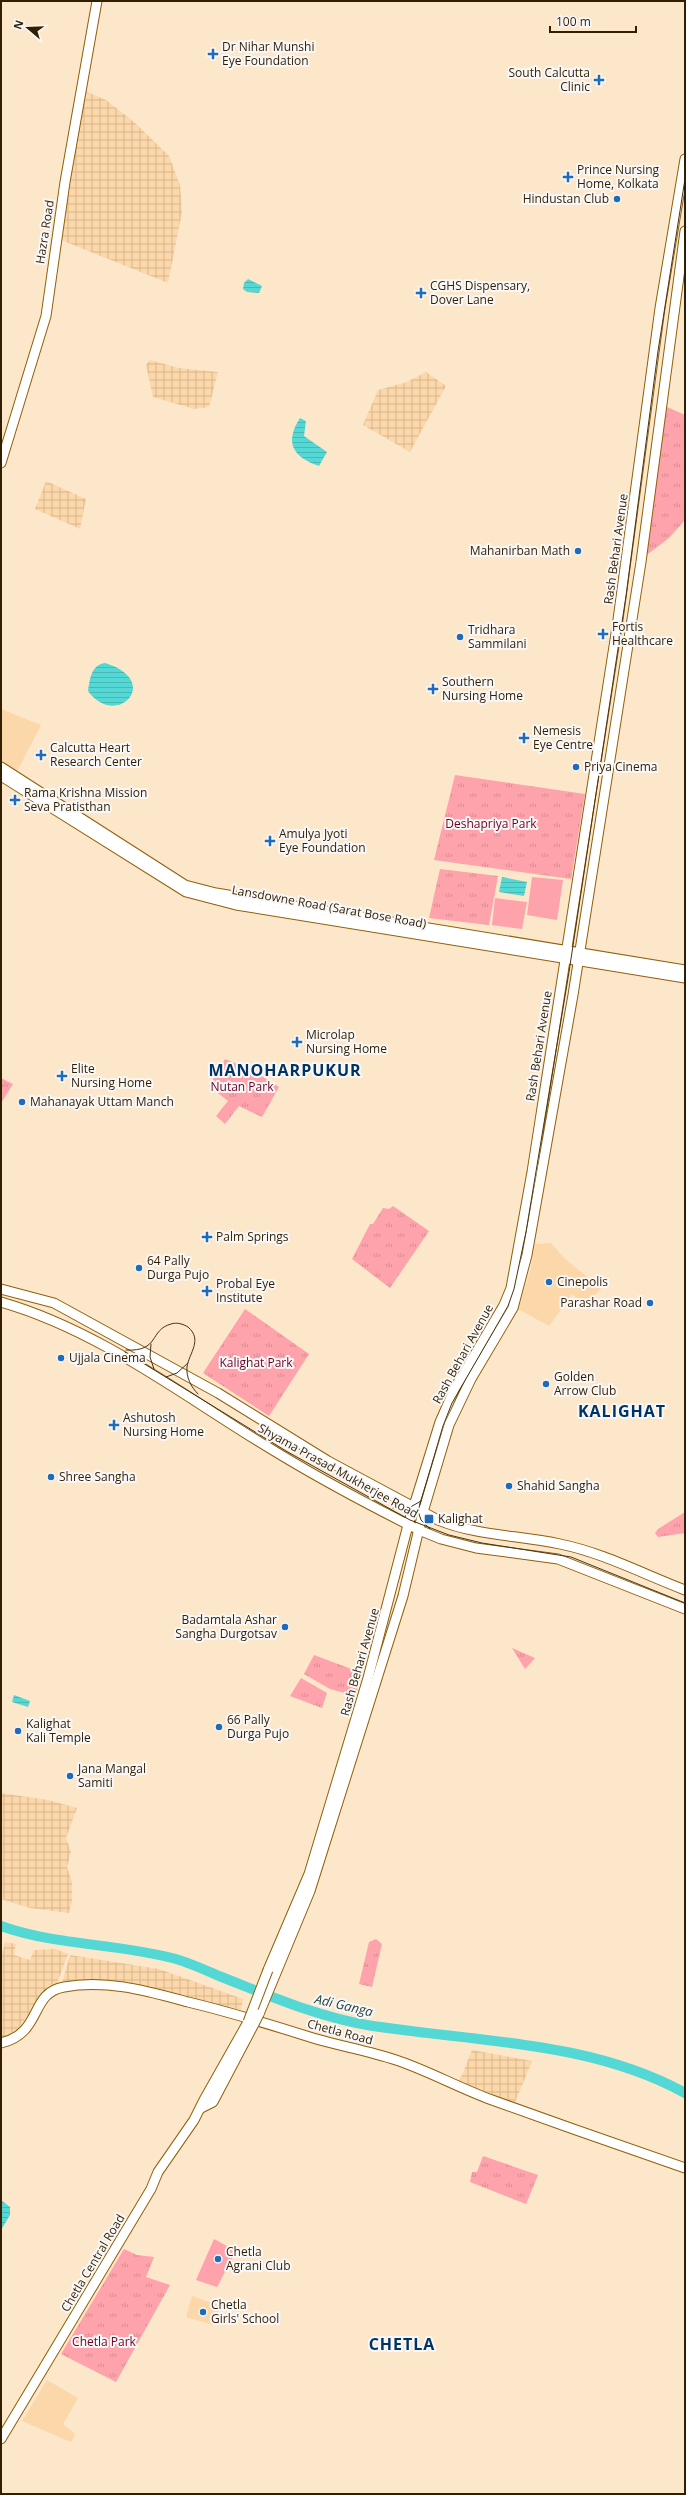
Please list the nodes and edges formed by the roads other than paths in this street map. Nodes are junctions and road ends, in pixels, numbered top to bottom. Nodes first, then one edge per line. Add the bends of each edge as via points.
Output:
1 (97, 1) edge
2 (685, 159) edge
3 (685, 231) edge
4 (1, 463) edge
5 (1, 767) edge
6 (1, 776) edge
7 (565, 954) junction
8 (580, 956) junction
9 (685, 970) edge
10 (685, 978) edge
11 (545, 1088) junction
12 (558, 1090) junction
13 (1, 1289) edge
14 (1, 1302) edge
15 (414, 1507) junction
16 (423, 1512) junction
17 (408, 1525) junction
18 (419, 1530) junction
19 (685, 1590) edge
20 (685, 1609) edge
21 (271, 1972) junction
22 (1, 2043) edge
23 (685, 2168) edge
24 (1, 2439) edge

1 - 4 main road, Hazra Road via 65,182 46,316
2 - 7 main road, Rash Behari Avenue via 664,280 617,627
3 - 8 main road, Rash Behari Avenue via 641,562
5 - 7 main road, Lansdowne Road (Sarat Bose Road) via 185,885 216,893
6 - 7 main road, Lansdowne Road (Sarat Bose Road) via 186,892 236,904
7 - 8 main road, Lansdowne Road (Sarat Bose Road)
7 - 11 main road, Rash Behari Avenue
8 - 9 main road
8 - 10 main road, Lansdowne Road (Sarat Bose Road)
8 - 12 main road, Rash Behari Avenue
11 - 12 main road
11 - 15 main road, Rash Behari Avenue via 511,1288 504,1305 455,1388 440,1422
12 - 16 main road, Rash Behari Avenue via 527,1255 513,1308 459,1402 449,1425
13 - 15 main road, Shyama Prasad Mukherjee Road via 54,1303 218,1393 328,1460
14 - 17 main road, Shyama Prasad Mukherjee Road via 53,1320 98,1342 277,1453
15 - 16 main road, Shyama Prasad Mukherjee Road
15 - 17 main road, Rash Behari Avenue
16 - 18 main road, Rash Behari Avenue
16 - 19 main road, Shyama Prasad Mukherjee Road via 451,1525 492,1535 558,1543 599,1554
17 - 18 main road, Shyama Prasad Mukherjee Road
17 - 21 main road, Rash Behari Avenue via 388,1608 347,1751 309,1874
18 - 20 main road, Shyama Prasad Mukherjee Road via 476,1548 558,1559
18 - 21 main road, Rash Behari Avenue via 401,1602 310,1891
21 - 24 main road, Chetla Central Road, bridge via 251,2023 213,2102 202,2104 158,2172 151,2190
22 - 23 main road, Chetla Road via 16,2039 22,2034 50,1991 64,1987 127,1986 247,2016 396,2060 491,2100

